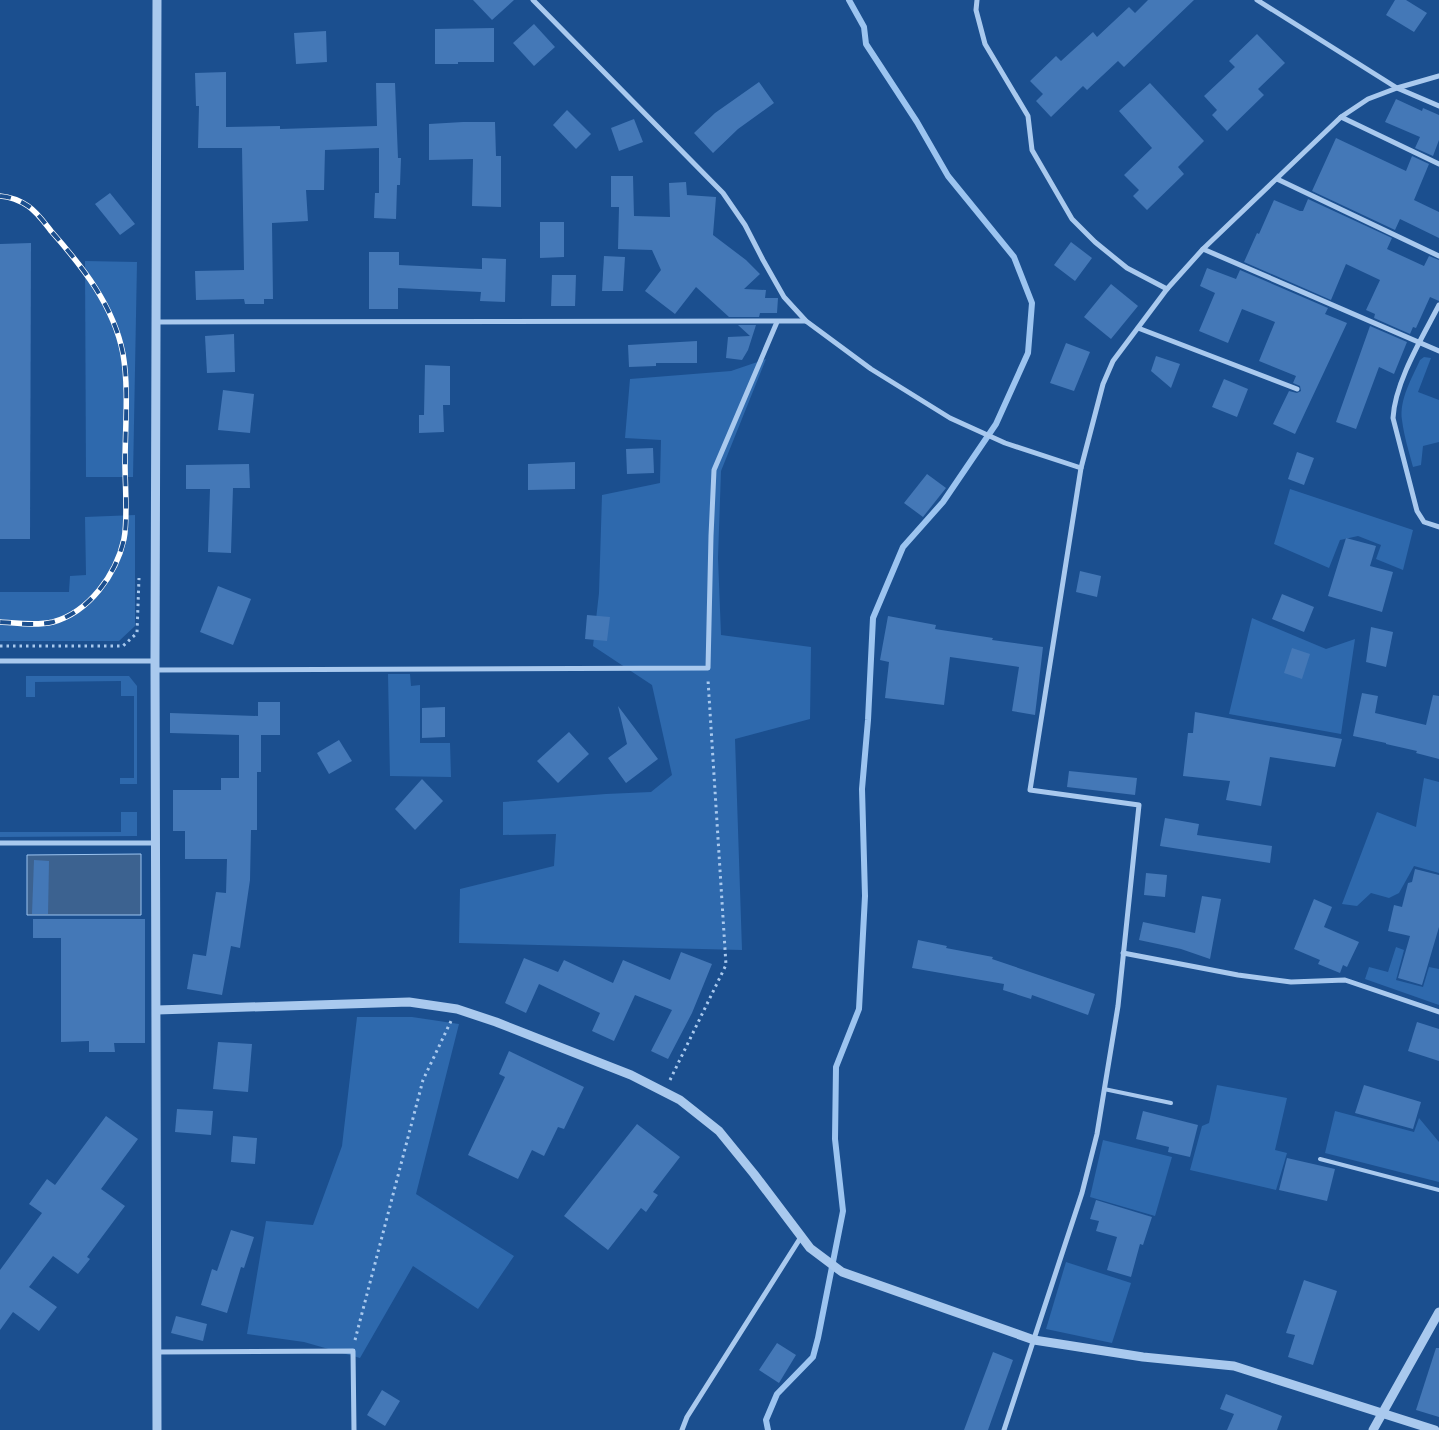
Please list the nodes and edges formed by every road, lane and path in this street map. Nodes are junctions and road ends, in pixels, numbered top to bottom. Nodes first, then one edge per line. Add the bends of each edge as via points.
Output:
1 (157, 0) edge
2 (533, 0) edge
3 (977, 0) edge
4 (1257, 0) edge
5 (1439, 76) edge
6 (1397, 88) junction
7 (1439, 106) edge
8 (1341, 116) junction
9 (1439, 164) edge
10 (1277, 179) junction
11 (1203, 248) junction
12 (1439, 256) edge
13 (1167, 289) junction
14 (1439, 305) edge
15 (806, 321) junction
16 (156, 322) junction
17 (777, 322) junction
18 (1138, 328) junction
19 (1419, 344) junction
20 (1439, 352) edge
21 (1297, 389) dead end
22 (1081, 468) junction
23 (1439, 527) edge
24 (139, 574) dead end
25 (0, 646) edge
26 (0, 661) edge
27 (155, 665) junction
28 (708, 668) junction
29 (0, 843) edge
30 (155, 843) junction
31 (1123, 953) junction
32 (457, 1009) junction
33 (157, 1010) junction
34 (1439, 1012) edge
35 (1104, 1089) junction
36 (664, 1092) junction
37 (1171, 1103) dead end
38 (1320, 1159) dead end
39 (1439, 1190) edge
40 (801, 1237) junction
41 (1439, 1312) edge
42 (1034, 1340) junction
43 (352, 1351) junction
44 (157, 1352) junction
45 (1383, 1412) junction
46 (158, 1430) edge
47 (354, 1430) edge
48 (682, 1430) edge
49 (1004, 1430) edge
50 (1372, 1430) edge
51 (1435, 1430) edge

1 - 16 street
2 - 15 street via 723,193 745,225 784,297
3 - 13 street via 976,10 985,44 1028,116 1032,150 1072,218 1127,268
4 - 6 street
5 - 6 street
6 - 7 street
6 - 8 street via 1368,99
8 - 9 street
8 - 10 street
10 - 11 street
10 - 12 street
11 - 13 street
11 - 19 street
13 - 18 street
14 - 19 street
15 - 17 street
15 - 22 street via 871,369 950,418 1005,443
16 - 17 street
16 - 27 street
17 - 28 street via 714,470
18 - 21 street
18 - 22 street via 1113,361
19 - 20 street
19 - 23 street via 1399,389 1393,418 1417,511 1424,522
22 - 31 street via 1030,790 1139,805
24 - 25 path via 137,632 123,646
26 - 27 street
27 - 28 street
27 - 30 street
28 - 36 path via 726,966
29 - 30 street
30 - 33 street
31 - 34 street via 1291,982 1345,980
31 - 35 street
32 - 33 street via 409,1002
32 - 36 street via 622,1071
32 - 43 path via 423,1080
33 - 44 street
35 - 37 lane
35 - 42 street via 1082,1193
36 - 40 street via 680,1100 719,1131
38 - 39 lane
40 - 42 street via 810,1248 842,1272
40 - 48 street via 687,1417
41 - 45 street
42 - 45 street via 1143,1357 1234,1366
42 - 49 street
43 - 44 street
43 - 47 street
44 - 46 street
45 - 50 street
45 - 51 street

